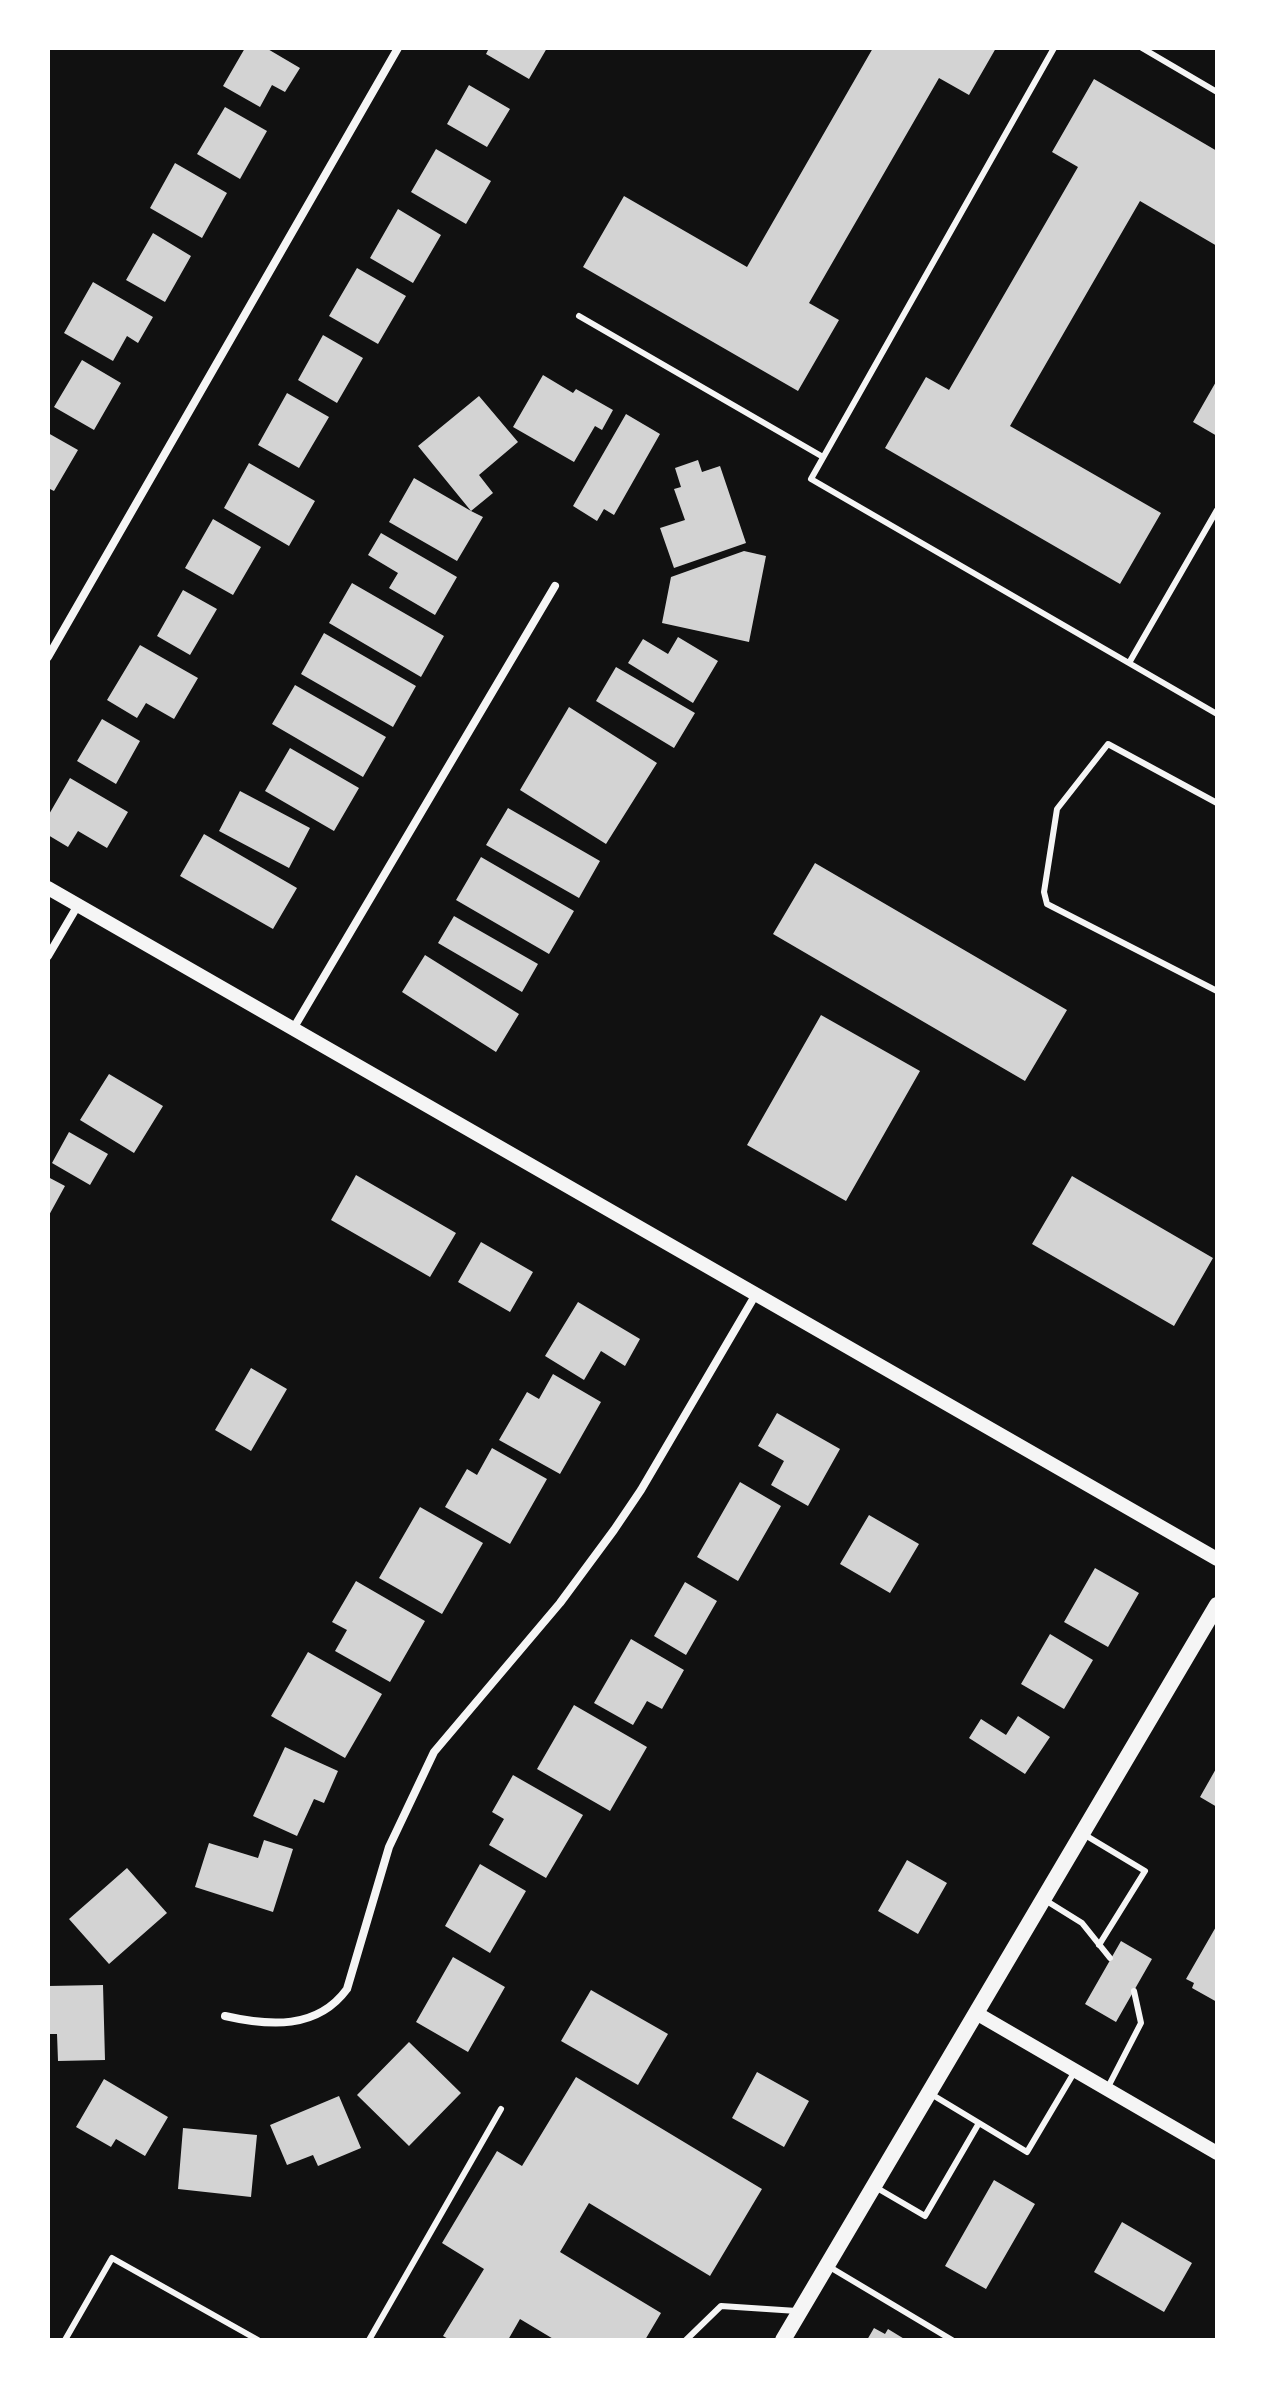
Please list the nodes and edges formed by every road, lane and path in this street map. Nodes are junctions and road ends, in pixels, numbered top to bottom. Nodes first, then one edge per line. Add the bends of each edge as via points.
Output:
1 (398, 48) edge
2 (1054, 48) edge
3 (1142, 48) edge
4 (1217, 92) edge
5 (579, 316) dead end
6 (823, 457) junction
7 (1217, 510) edge
8 (555, 586) dead end
9 (48, 657) edge
10 (1129, 663) junction
11 (1217, 714) edge
12 (1217, 803) edge
13 (48, 888) edge
14 (78, 905) junction
15 (48, 956) edge
16 (1217, 991) edge
17 (293, 1029) junction
18 (756, 1294) junction
19 (1217, 1559) edge
20 (1217, 1605) edge
21 (1082, 1833) junction
22 (1043, 1899) junction
23 (1099, 1945) junction
24 (1110, 1958) dead end
25 (1134, 1991) dead end
26 (976, 2013) junction
27 (225, 2016) dead end
28 (1075, 2071) junction
29 (1107, 2089) junction
30 (929, 2092) junction
31 (501, 2109) dead end
32 (979, 2123) junction
33 (1217, 2153) edge
34 (874, 2186) junction
35 (826, 2266) junction
36 (799, 2312) junction
37 (65, 2340) edge
38 (258, 2340) edge
39 (369, 2340) edge
40 (686, 2340) edge
41 (783, 2340) edge
42 (952, 2340) edge

1 - 9 street
2 - 6 lane
3 - 4 lane
5 - 6 lane
6 - 10 lane via 811,479
7 - 10 lane
8 - 17 street
10 - 11 lane
12 - 16 lane via 1108,744 1057,809 1044,892 1047,904
13 - 14 street
14 - 15 street
14 - 17 street
17 - 18 street
18 - 19 street
18 - 27 street via 614,1530 560,1603 434,1752 389,1847 347,1989 326,2011 293,2022 259,2024
20 - 21 main road
21 - 22 main road
21 - 23 lane via 1145,1871
22 - 23 lane via 1082,1923
22 - 26 main road
23 - 24 lane
25 - 29 lane via 1141,2023
26 - 28 street
26 - 30 main road
28 - 29 street
28 - 32 lane via 1027,2152
29 - 33 street
30 - 32 lane
30 - 34 main road
31 - 39 lane
32 - 34 lane via 925,2216
34 - 35 main road
35 - 36 main road
35 - 42 lane
36 - 40 lane via 721,2306
36 - 41 main road
37 - 38 lane via 112,2258

